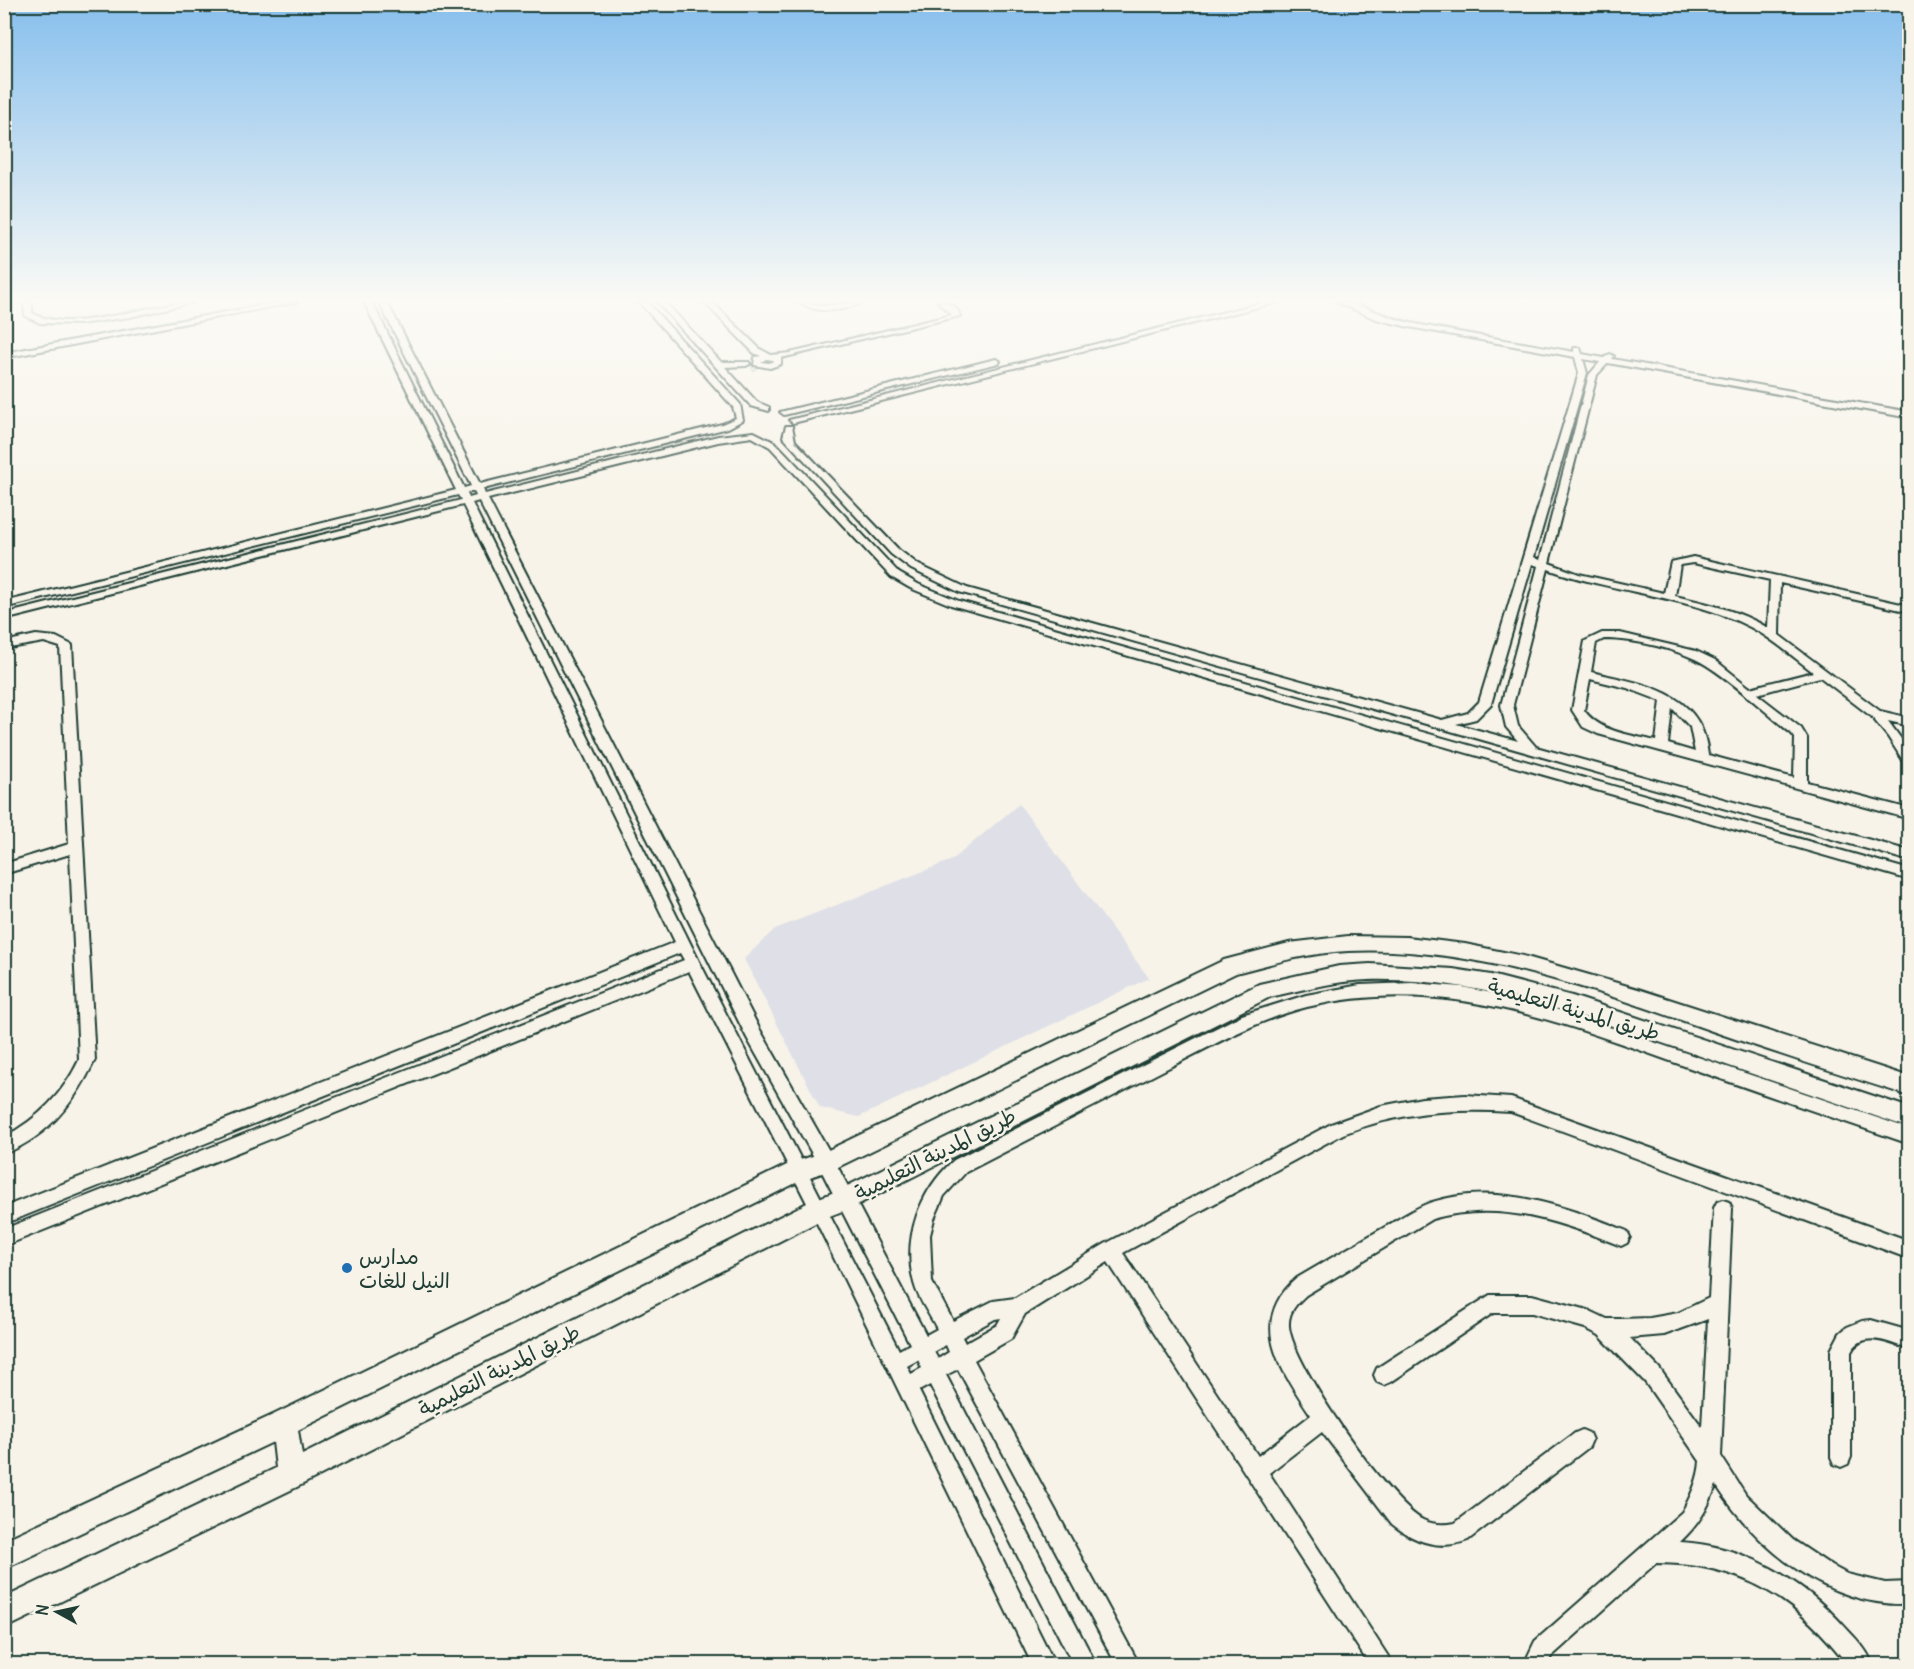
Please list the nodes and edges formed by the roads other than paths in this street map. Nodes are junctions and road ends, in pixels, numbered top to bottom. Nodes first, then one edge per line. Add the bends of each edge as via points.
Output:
1 (410, 380) edge
2 (419, 380) edge
3 (713, 380) edge
4 (732, 380) edge
5 (917, 380) edge
6 (974, 380) edge
7 (1581, 380) edge
8 (1592, 380) edge
9 (1725, 380) edge
10 (1736, 380) edge
11 (766, 410) junction
12 (1910, 410) edge
13 (784, 412) junction
14 (1910, 415) edge
15 (739, 419) junction
16 (784, 429) junction
17 (752, 435) junction
18 (472, 494) junction
19 (1526, 564) junction
20 (1542, 568) junction
21 (1775, 579) junction
22 (1669, 597) junction
23 (4, 605) edge
24 (1910, 609) edge
25 (4, 617) edge
26 (1773, 636) junction
27 (4, 646) edge
28 (1254, 672) junction
29 (1822, 673) junction
30 (1584, 674) junction
31 (1247, 687) junction
32 (1749, 692) junction
33 (1667, 699) junction
34 (1876, 714) junction
35 (1910, 722) edge
36 (1438, 724) junction
37 (1661, 747) junction
38 (1532, 750) junction
39 (1702, 758) junction
40 (1910, 762) edge
41 (1800, 784) junction
42 (1910, 814) edge
43 (76, 847) junction
44 (1910, 856) edge
45 (4, 869) edge
46 (1910, 875) edge
47 (684, 945) junction
48 (693, 963) junction
49 (1910, 1087) edge
50 (1910, 1118) edge
51 (1910, 1137) edge
52 (4, 1146) edge
53 (826, 1162) junction
54 (799, 1170) junction
55 (845, 1199) junction
56 (1723, 1208) dead end
57 (819, 1209) junction
58 (4, 1216) edge
59 (1621, 1237) dead end
60 (4, 1238) edge
61 (1111, 1250) junction
62 (1910, 1250) edge
63 (1718, 1303) junction
64 (1018, 1307) junction
65 (1606, 1328) junction
66 (948, 1333) junction
67 (1910, 1341) edge
68 (921, 1347) junction
69 (961, 1358) junction
70 (895, 1362) junction
71 (934, 1373) junction
72 (1384, 1375) dead end
73 (907, 1387) junction
74 (1325, 1417) junction
75 (284, 1423) junction
76 (1582, 1440) dead end
77 (1841, 1457) dead end
78 (1710, 1461) junction
79 (1255, 1471) junction
80 (291, 1475) junction
81 (1655, 1552) junction
82 (4, 1556) edge
83 (1910, 1593) edge
84 (4, 1614) edge
85 (1044, 1665) edge
86 (1085, 1665) edge
87 (1128, 1665) edge
88 (1382, 1665) edge
89 (1535, 1665) edge
90 (1861, 1665) edge

1 - 18 street
2 - 18 street
3 - 15 street via 736,406
4 - 11 street via 754,404
5 - 13 street
6 - 16 street
7 - 19 street
8 - 20 street
9 - 14 street
10 - 12 street
11 - 13 street
11 - 15 street
13 - 16 street
15 - 17 street via 739,429
15 - 18 street
16 - 17 street
16 - 28 street via 791,442 895,552 934,578 963,590
17 - 18 street via 718,439
17 - 31 street via 773,445 895,575 914,586 956,603
18 - 23 street
18 - 25 street
18 - 47 street
18 - 53 street via 753,1033
19 - 20 street
19 - 36 street via 1485,704 1462,720
20 - 22 street
20 - 38 street via 1507,705 1512,727
21 - 22 street via 1685,560 1675,564
21 - 24 street
21 - 26 street
22 - 26 street via 1730,614
26 - 29 street
27 - 43 street via 39,639 66,645
28 - 31 street
28 - 36 street
29 - 32 street
29 - 34 street
30 - 32 street via 1591,641 1602,636 1620,636 1692,653
30 - 33 street
30 - 37 street via 1578,710 1582,719 1602,730
31 - 46 street
32 - 41 street via 1797,731 1801,745
33 - 37 street
33 - 39 street via 1696,725
34 - 35 street
34 - 40 street
36 - 38 street
37 - 39 street
38 - 44 street
39 - 41 street
41 - 42 street
43 - 45 street
43 - 52 street via 87,1060 76,1086 54,1112 25,1136
47 - 48 street
47 - 58 street
48 - 54 street
48 - 60 street
49 - 53 street, طريق المدينة التعليمية via 1534,965 1441,947 1346,943 1273,953 1231,966
50 - 55 street, طريق المدينة التعليمية via 1530,992 1453,977 1370,972 1298,981 1266,990
51 - 66 street via 1506,1000 1414,988 1332,995 1248,1020 952,1172 927,1205 920,1249 923,1284
53 - 54 street, طريق المدينة التعليمية
53 - 55 street
54 - 57 street
54 - 75 street, طريق المدينة التعليمية
55 - 57 street, طريق المدينة التعليمية
55 - 68 street
56 - 63 street
57 - 70 street
57 - 80 street, طريق المدينة التعليمية
59 - 74 street via 1543,1209 1495,1203 1449,1206 1428,1212 1304,1284 1283,1308 1279,1325 1281,1344
61 - 62 street via 1368,1115 1425,1103 1473,1101 1511,1105
61 - 64 street
61 - 79 street
63 - 65 street via 1669,1326
63 - 78 street
64 - 66 street via 993,1310
64 - 69 street via 1004,1332
65 - 72 street via 1550,1307 1490,1304
65 - 78 street via 1659,1384
66 - 68 street
66 - 69 street
67 - 77 street via 1869,1329 1850,1335 1844,1342
68 - 70 street
68 - 71 street
69 - 71 street
69 - 87 street
70 - 73 street
71 - 73 street
71 - 86 street
73 - 85 street
74 - 76 street via 1402,1519 1438,1536 1450,1536 1469,1526
74 - 79 street
75 - 80 street
75 - 82 street, طريق المدينة التعليمية
78 - 81 street via 1700,1501 1689,1519
78 - 83 street via 1753,1518 1804,1562 1865,1590
79 - 88 street
80 - 84 street, طريق المدينة التعليمية
81 - 89 street via 1543,1649
81 - 90 street via 1706,1555 1762,1575 1819,1616

